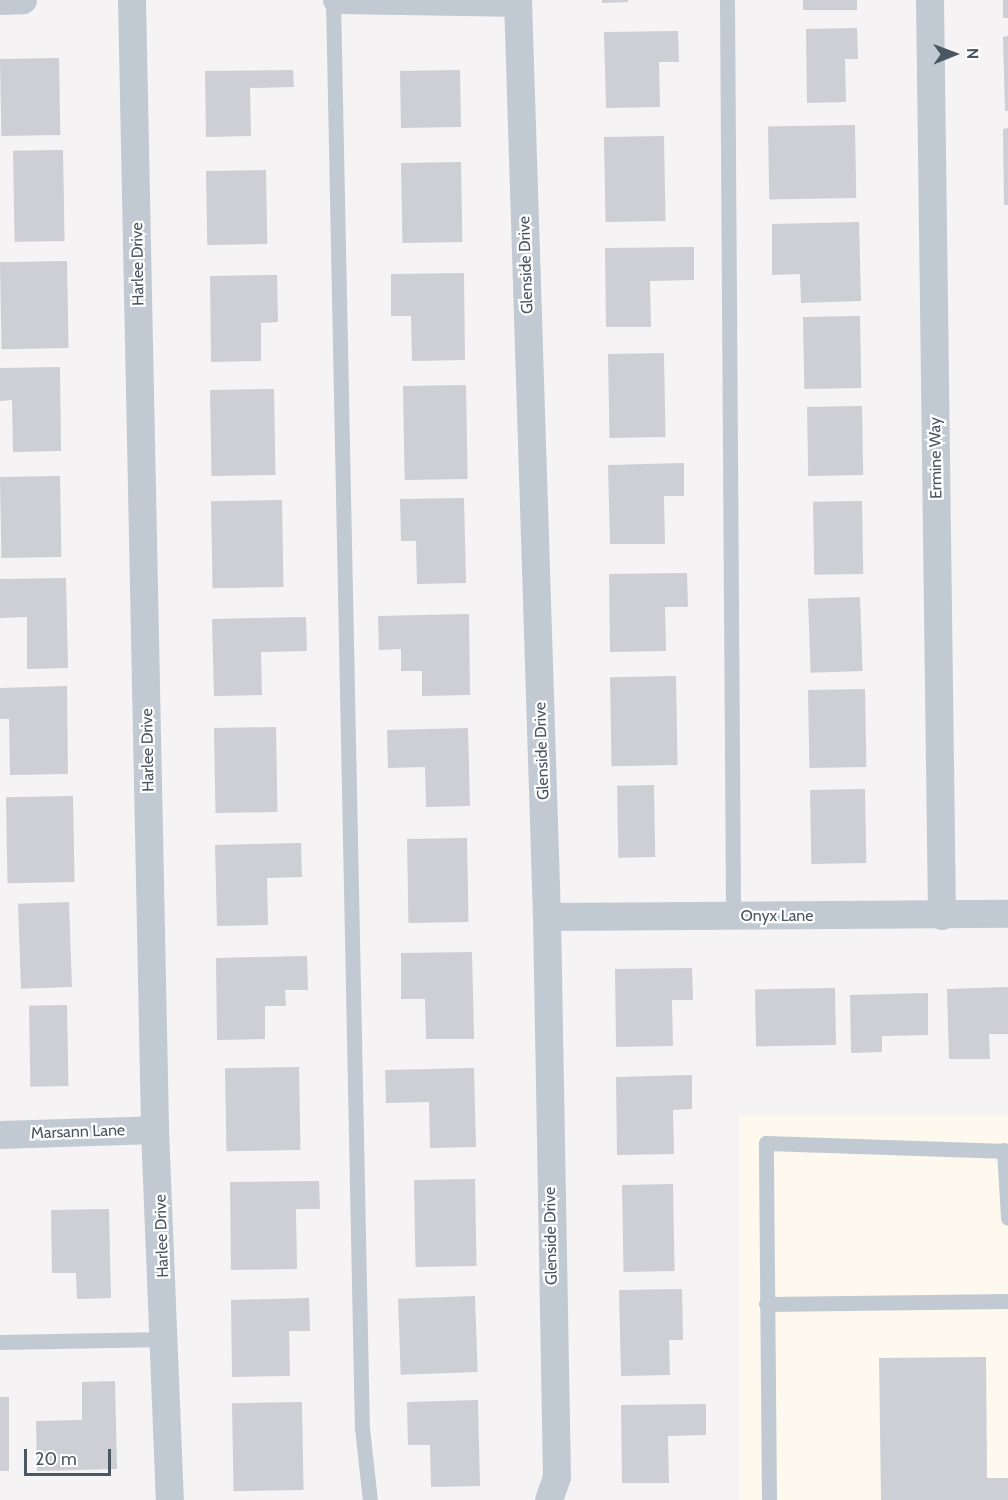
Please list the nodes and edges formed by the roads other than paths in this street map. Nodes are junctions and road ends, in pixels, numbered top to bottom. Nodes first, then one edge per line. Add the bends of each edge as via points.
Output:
1 (23, 0) edge
2 (132, 0) edge
3 (335, 0) edge
4 (727, 0) edge
5 (930, 0) edge
6 (0, 1) edge
7 (518, 1) edge
8 (1008, 914) edge
9 (733, 916) junction
10 (942, 916) junction
11 (547, 917) junction
12 (155, 1130) junction
13 (0, 1135) edge
14 (1006, 1150) edge
15 (1008, 1218) edge
16 (1008, 1301) edge
17 (766, 1304) junction
18 (165, 1339) junction
19 (0, 1342) edge
20 (171, 1500) edge
21 (370, 1500) edge
22 (549, 1500) edge
23 (769, 1500) edge

1 - 6 street
2 - 12 street, Harlee Drive
3 - 7 street
3 - 21 lane via 362,1428
4 - 9 lane
5 - 10 street, Ermine Way
7 - 11 street, Glenside Drive
8 - 10 street, Onyx Lane
9 - 10 street, Onyx Lane
9 - 11 street, Onyx Lane
11 - 22 street, Glenside Drive via 557,1477
12 - 13 street, Marsann Lane
12 - 18 street, Harlee Drive
14 - 15 lane
14 - 17 lane via 766,1143
16 - 17 lane
17 - 23 lane
18 - 19 lane
18 - 20 street, Harlee Drive

